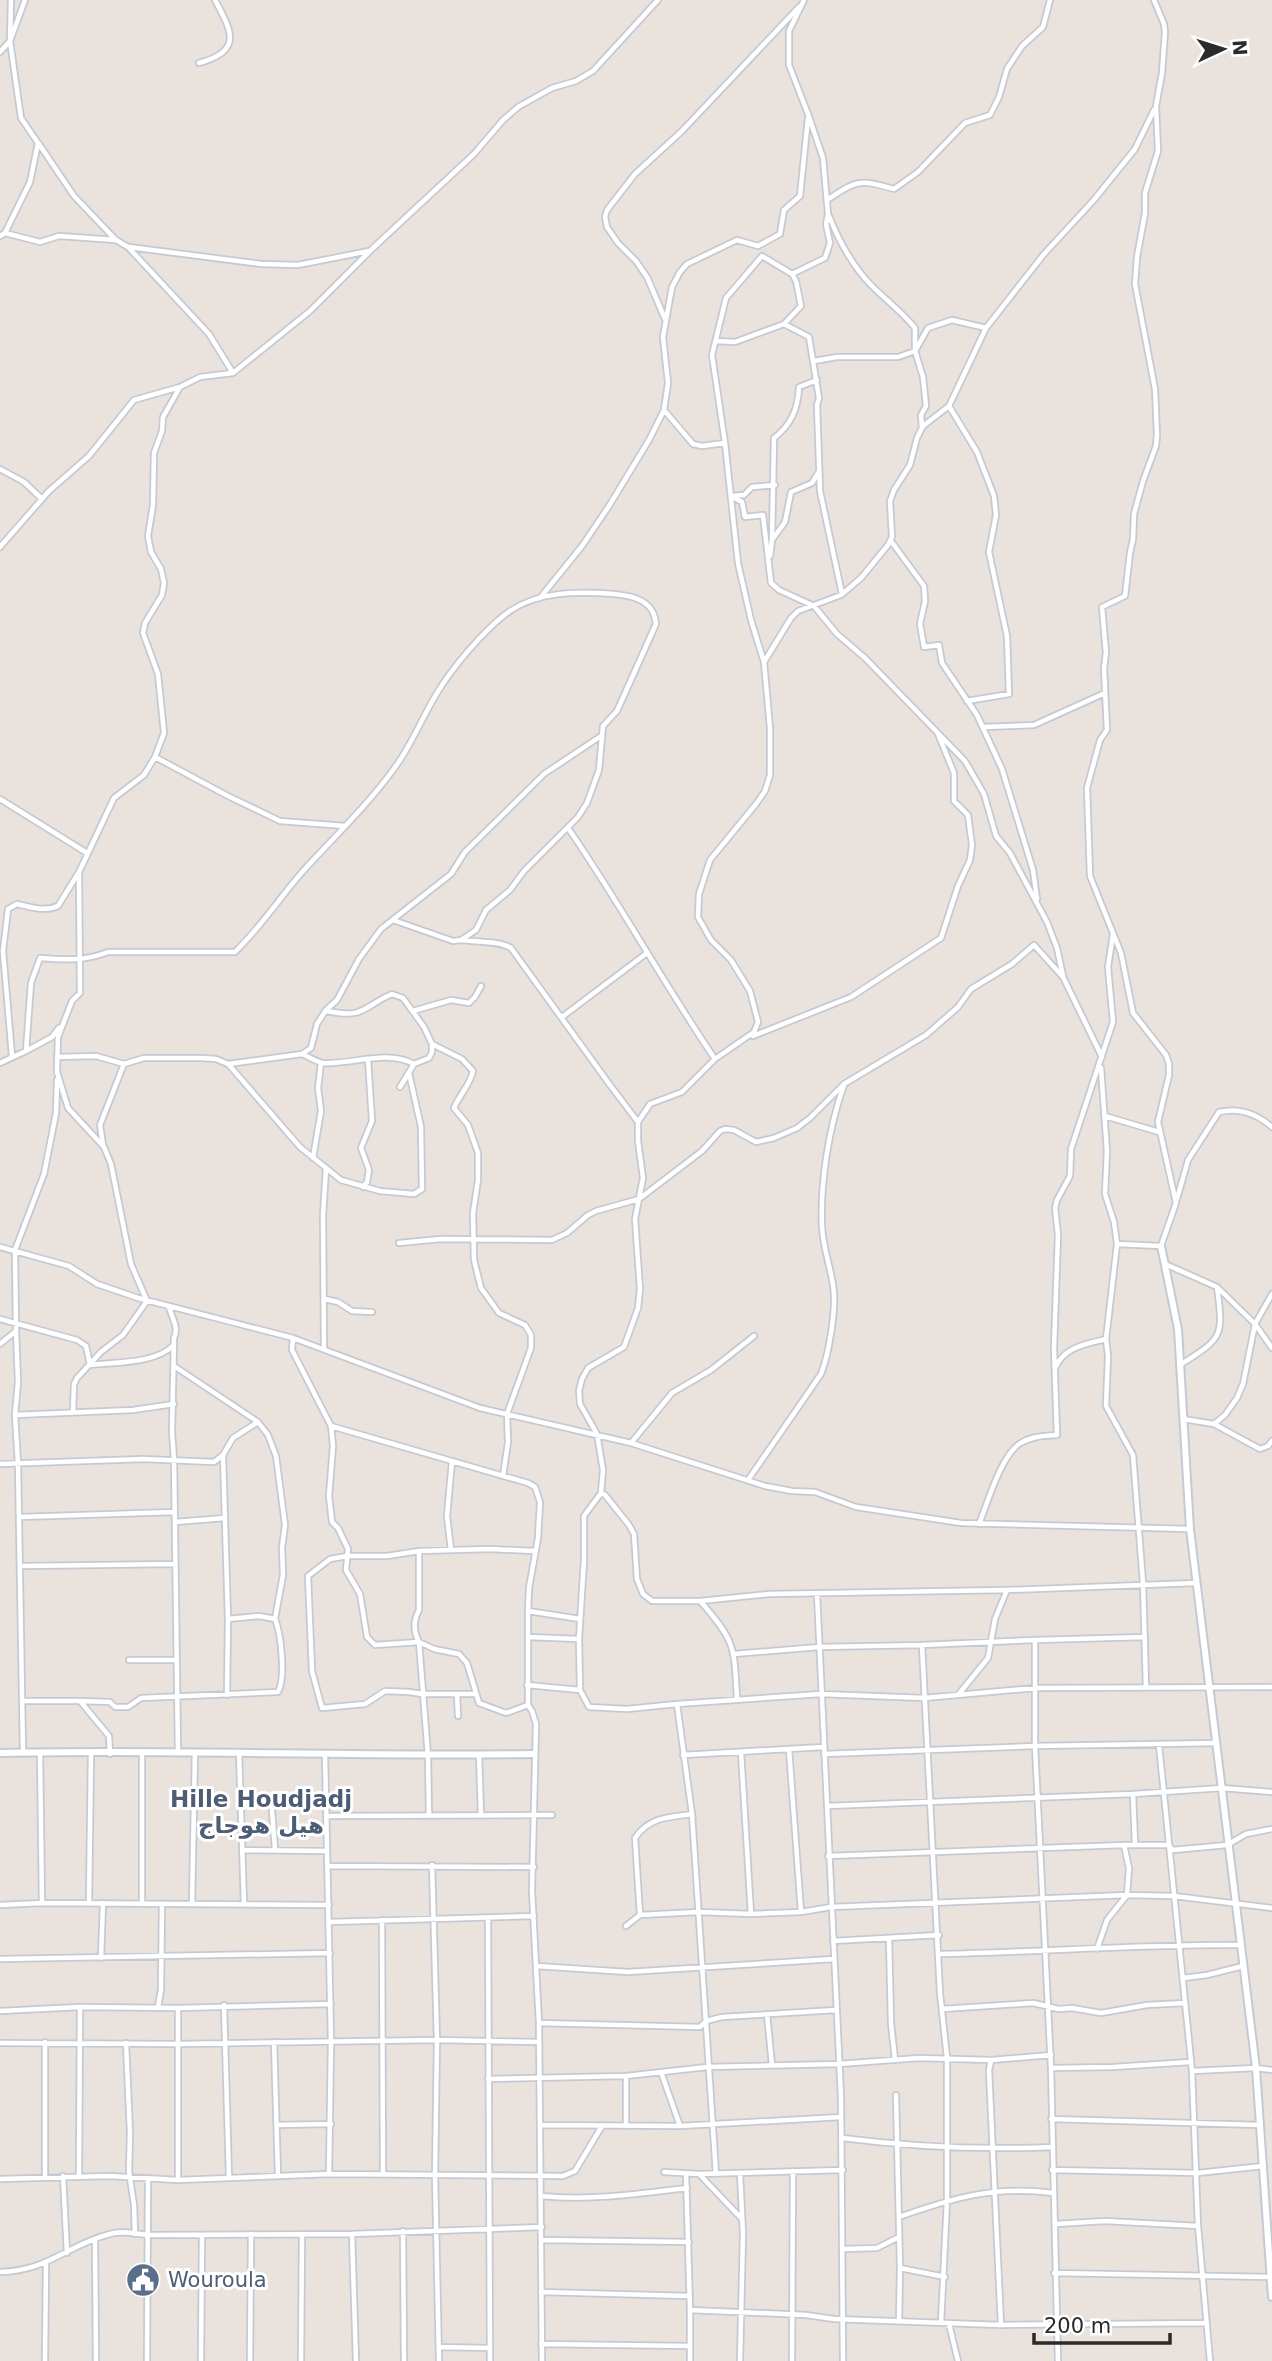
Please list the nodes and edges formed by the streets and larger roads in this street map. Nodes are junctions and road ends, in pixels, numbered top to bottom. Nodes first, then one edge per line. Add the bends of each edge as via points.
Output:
1 (10, 0) edge
2 (25, 0) edge
3 (215, 0) edge
4 (657, 0) edge
5 (804, 0) edge
6 (1050, 0) edge
7 (1154, 0) edge
8 (10, 41) junction
9 (0, 52) edge
10 (199, 63) dead end
11 (1156, 106) junction
12 (808, 114) junction
13 (38, 143) junction
14 (827, 200) junction
15 (828, 214) junction
16 (2, 235) edge
17 (116, 240) junction
18 (128, 247) junction
19 (370, 251) junction
20 (792, 274) junction
21 (666, 320) junction
22 (784, 324) junction
23 (986, 328) junction
24 (716, 341) junction
25 (915, 351) junction
26 (814, 361) junction
27 (233, 373) junction
28 (817, 380) junction
29 (180, 387) junction
30 (949, 406) junction
31 (664, 410) junction
32 (922, 429) junction
33 (725, 443) junction
34 (0, 469) edge
35 (820, 470) junction
36 (775, 485) junction
37 (731, 496) junction
38 (42, 499) junction
39 (772, 540) junction
40 (890, 540) junction
41 (0, 547) edge
42 (769, 560) junction
43 (842, 594) junction
44 (538, 599) junction
45 (814, 606) junction
46 (764, 662) junction
47 (1105, 693) junction
48 (967, 701) junction
49 (984, 727) junction
50 (936, 730) junction
51 (601, 735) junction
52 (155, 757) junction
53 (0, 799) edge
54 (346, 827) junction
55 (568, 828) junction
56 (87, 853) junction
57 (79, 872) junction
58 (1037, 902) junction
59 (393, 920) junction
60 (6, 927) junction
61 (1113, 933) junction
62 (0, 934) edge
63 (461, 940) junction
64 (647, 953) junction
65 (80, 960) junction
66 (1063, 977) junction
67 (481, 986) dead end
68 (326, 1010) junction
69 (413, 1011) junction
70 (562, 1017) junction
71 (61, 1025) junction
72 (748, 1038) junction
73 (432, 1044) junction
74 (26, 1051) junction
75 (302, 1054) junction
76 (12, 1056) junction
77 (57, 1056) junction
78 (1102, 1056) junction
79 (368, 1059) junction
80 (715, 1059) junction
81 (0, 1063) edge
82 (124, 1063) junction
83 (321, 1063) junction
84 (228, 1064) junction
85 (414, 1064) junction
86 (1101, 1065) junction
87 (57, 1072) junction
88 (409, 1073) junction
89 (844, 1084) junction
90 (400, 1087) dead end
91 (1105, 1116) junction
92 (638, 1122) junction
93 (1272, 1128) edge
94 (1159, 1132) junction
95 (104, 1147) junction
96 (313, 1158) junction
97 (326, 1168) junction
98 (363, 1187) junction
99 (639, 1199) junction
100 (1176, 1203) junction
101 (474, 1240) junction
102 (399, 1243) dead end
103 (1116, 1244) junction
104 (0, 1247) edge
105 (1161, 1247) junction
106 (15, 1250) junction
107 (1164, 1264) junction
108 (1217, 1287) junction
109 (1272, 1294) edge
110 (325, 1299) junction
111 (147, 1301) junction
112 (169, 1306) junction
113 (372, 1312) dead end
114 (0, 1319) edge
115 (16, 1324) junction
116 (1255, 1324) junction
117 (16, 1331) junction
118 (754, 1335) dead end
119 (293, 1338) junction
120 (1107, 1339) junction
121 (0, 1344) edge
122 (174, 1345) junction
123 (1272, 1348) edge
124 (324, 1349) junction
125 (90, 1365) junction
126 (1180, 1365) junction
127 (174, 1366) junction
128 (1055, 1390) junction
129 (174, 1404) junction
130 (73, 1412) junction
131 (507, 1414) junction
132 (15, 1415) junction
133 (1183, 1419) junction
134 (258, 1422) junction
135 (1214, 1424) junction
136 (331, 1426) junction
137 (597, 1434) junction
138 (1272, 1441) edge
139 (631, 1443) junction
140 (1270, 1448) edge
141 (223, 1455) junction
142 (174, 1459) junction
143 (452, 1461) junction
144 (0, 1464) edge
145 (18, 1464) junction
146 (503, 1476) junction
147 (748, 1480) junction
148 (601, 1493) junction
149 (175, 1512) junction
150 (19, 1517) junction
151 (225, 1518) junction
152 (175, 1522) junction
153 (979, 1524) junction
154 (1137, 1528) junction
155 (1190, 1529) junction
156 (452, 1550) junction
157 (419, 1551) junction
158 (536, 1551) junction
159 (347, 1556) junction
160 (175, 1564) junction
161 (21, 1566) junction
162 (1143, 1583) junction
163 (1196, 1583) junction
164 (1007, 1590) junction
165 (817, 1594) junction
166 (700, 1601) junction
167 (528, 1611) junction
168 (228, 1619) junction
169 (275, 1619) junction
170 (580, 1619) junction
171 (528, 1637) junction
172 (1145, 1637) junction
173 (579, 1639) junction
174 (1035, 1640) junction
175 (419, 1642) junction
176 (989, 1642) junction
177 (922, 1645) junction
178 (818, 1647) junction
179 (734, 1654) junction
180 (129, 1660) dead end
181 (176, 1660) junction
182 (527, 1685) junction
183 (1146, 1687) junction
184 (1209, 1687) junction
185 (1272, 1687) edge
186 (1036, 1688) junction
187 (580, 1690) junction
188 (422, 1694) junction
189 (457, 1694) junction
190 (475, 1694) junction
191 (821, 1694) junction
192 (227, 1695) junction
193 (957, 1696) junction
194 (177, 1698) junction
195 (737, 1699) junction
196 (924, 1699) junction
197 (22, 1701) junction
198 (80, 1701) junction
199 (677, 1703) junction
200 (528, 1705) junction
201 (458, 1716) dead end
202 (1216, 1743) junction
203 (1035, 1745) junction
204 (1159, 1745) junction
205 (823, 1747) junction
206 (789, 1749) junction
207 (928, 1750) junction
208 (178, 1751) junction
209 (23, 1752) junction
210 (40, 1752) junction
211 (142, 1752) junction
212 (195, 1752) junction
213 (239, 1752) junction
214 (741, 1752) junction
215 (0, 1753) edge
216 (91, 1753) junction
217 (110, 1754) junction
218 (325, 1754) junction
219 (534, 1754) junction
220 (824, 1754) junction
221 (479, 1755) junction
222 (683, 1755) junction
223 (428, 1756) junction
224 (1222, 1788) junction
225 (1272, 1792) edge
226 (1162, 1793) junction
227 (1133, 1794) junction
228 (327, 1795) junction
229 (1037, 1796) junction
230 (271, 1798) junction
231 (241, 1799) junction
232 (930, 1801) junction
233 (827, 1806) junction
234 (692, 1814) junction
235 (429, 1815) junction
236 (481, 1815) junction
237 (534, 1815) junction
238 (552, 1815) dead end
239 (327, 1816) junction
240 (1272, 1829) edge
241 (1124, 1844) junction
242 (1135, 1844) junction
243 (1168, 1845) junction
244 (1227, 1845) junction
245 (1040, 1848) junction
246 (275, 1849) junction
247 (242, 1850) junction
248 (327, 1851) junction
249 (934, 1853) junction
250 (828, 1856) junction
251 (432, 1865) junction
252 (328, 1866) junction
253 (534, 1867) junction
254 (1126, 1895) junction
255 (1174, 1896) junction
256 (1043, 1900) junction
257 (42, 1903) junction
258 (89, 1903) junction
259 (103, 1903) junction
260 (142, 1903) junction
261 (162, 1904) junction
262 (192, 1904) junction
263 (244, 1904) junction
264 (937, 1904) junction
265 (1237, 1904) junction
266 (0, 1905) edge
267 (329, 1905) junction
268 (831, 1907) junction
269 (1272, 1908) edge
270 (699, 1912) junction
271 (802, 1912) junction
272 (751, 1914) junction
273 (640, 1915) junction
274 (534, 1916) junction
275 (488, 1918) junction
276 (435, 1919) junction
277 (382, 1920) junction
278 (330, 1922) junction
279 (625, 1926) dead end
280 (939, 1935) junction
281 (889, 1938) junction
282 (833, 1941) junction
283 (1181, 1944) junction
284 (1242, 1945) junction
285 (1097, 1949) junction
286 (330, 1952) junction
287 (1045, 1952) junction
288 (940, 1954) junction
289 (161, 1956) junction
290 (101, 1958) junction
291 (0, 1959) edge
292 (834, 1959) junction
293 (536, 1966) junction
294 (1243, 1966) junction
295 (702, 1968) junction
296 (1183, 1978) junction
297 (1185, 2003) junction
298 (331, 2004) junction
299 (224, 2005) junction
300 (80, 2007) junction
301 (158, 2007) junction
302 (1049, 2007) junction
303 (178, 2008) junction
304 (942, 2009) junction
305 (836, 2010) junction
306 (0, 2011) edge
307 (766, 2014) junction
308 (706, 2021) junction
309 (539, 2023) junction
310 (437, 2040) junction
311 (382, 2041) junction
312 (487, 2041) junction
313 (45, 2042) junction
314 (274, 2042) junction
315 (331, 2042) junction
316 (538, 2042) junction
317 (0, 2043) edge
318 (81, 2043) junction
319 (126, 2043) junction
320 (227, 2043) junction
321 (178, 2044) junction
322 (1051, 2055) junction
323 (947, 2058) junction
324 (895, 2060) junction
325 (991, 2060) junction
326 (1191, 2062) junction
327 (839, 2064) junction
328 (772, 2065) junction
329 (707, 2067) junction
330 (1051, 2068) junction
331 (1256, 2068) junction
332 (1272, 2070) edge
333 (1192, 2071) junction
334 (661, 2072) junction
335 (539, 2076) junction
336 (626, 2076) junction
337 (488, 2079) junction
338 (896, 2095) dead end
339 (841, 2117) junction
340 (1051, 2119) junction
341 (1195, 2123) junction
342 (331, 2124) junction
343 (713, 2124) junction
344 (277, 2125) junction
345 (540, 2125) junction
346 (1260, 2125) junction
347 (603, 2126) junction
348 (626, 2126) junction
349 (680, 2126) junction
350 (842, 2137) junction
351 (897, 2145) junction
352 (1053, 2147) junction
353 (946, 2148) junction
354 (994, 2149) junction
355 (1263, 2166) junction
356 (843, 2170) junction
357 (1052, 2170) junction
358 (793, 2171) junction
359 (664, 2172) dead end
360 (740, 2173) junction
361 (1198, 2173) junction
362 (329, 2174) junction
363 (383, 2174) junction
364 (686, 2174) junction
365 (700, 2174) junction
366 (716, 2174) junction
367 (278, 2175) junction
368 (435, 2175) junction
369 (488, 2175) junction
370 (45, 2176) junction
371 (63, 2176) junction
372 (79, 2176) junction
373 (542, 2176) junction
374 (229, 2177) junction
375 (130, 2178) junction
376 (0, 2179) edge
377 (148, 2179) junction
378 (178, 2180) junction
379 (687, 2188) junction
380 (996, 2190) junction
381 (1053, 2193) junction
382 (541, 2196) junction
383 (947, 2200) junction
384 (1269, 2210) edge
385 (900, 2217) junction
386 (743, 2220) junction
387 (1056, 2224) junction
388 (1198, 2226) junction
389 (542, 2227) junction
390 (489, 2228) junction
391 (437, 2229) junction
392 (403, 2231) junction
393 (135, 2234) junction
394 (251, 2234) junction
395 (302, 2234) junction
396 (352, 2234) junction
397 (149, 2235) junction
398 (202, 2235) junction
399 (900, 2237) junction
400 (95, 2240) junction
401 (541, 2241) junction
402 (689, 2242) junction
403 (844, 2249) junction
404 (67, 2253) junction
405 (46, 2264) junction
406 (900, 2268) junction
407 (0, 2272) edge
408 (1054, 2273) junction
409 (1204, 2274) junction
410 (945, 2277) junction
411 (1271, 2277) edge
412 (541, 2292) junction
413 (690, 2296) junction
414 (1272, 2297) edge
415 (691, 2310) junction
416 (741, 2312) junction
417 (792, 2314) junction
418 (844, 2319) junction
419 (899, 2321) junction
420 (941, 2323) junction
421 (1057, 2323) junction
422 (1207, 2323) junction
423 (949, 2324) junction
424 (1001, 2325) junction
425 (541, 2344) junction
426 (690, 2346) junction
427 (439, 2347) junction
428 (490, 2348) junction
429 (45, 2361) edge
430 (96, 2361) edge
431 (147, 2361) edge
432 (201, 2361) edge
433 (250, 2361) edge
434 (301, 2361) edge
435 (356, 2361) edge
436 (404, 2361) edge
437 (439, 2361) edge
438 (490, 2361) edge
439 (542, 2361) edge
440 (690, 2361) edge
441 (740, 2361) edge
442 (792, 2361) edge
443 (843, 2361) edge
444 (958, 2361) edge
445 (1058, 2361) edge
446 (1210, 2361) edge

1 - 8 street
2 - 8 street
3 - 10 street via 230,30 230,41 216,58
4 - 19 street via 593,71 518,107
5 - 12 street via 789,31 789,65
5 - 21 street via 682,131 635,174 607,210 607,227 642,269
6 - 14 street via 1043,27 1006,69 990,115 965,122 918,172 894,189 867,181 852,184
7 - 11 street via 1165,32
8 - 9 street
8 - 13 street via 20,118
11 - 23 street via 1135,149
11 - 47 street via 1158,151 1145,193 1135,284 1155,389 1156,446 1134,514 1125,596 1102,607
12 - 14 street via 823,158
12 - 21 street via 800,196 784,210 780,234 758,246 737,240 687,264 672,287
13 - 16 street via 30,182
13 - 17 street via 74,196
14 - 15 street
15 - 20 street via 830,243 825,258
15 - 25 street via 854,264 915,328
16 - 17 street via 40,242 59,236
17 - 18 street
18 - 19 street via 298,265
18 - 27 street via 209,334
19 - 27 street via 310,311
20 - 22 street via 801,306
20 - 24 street via 761,256 726,298
21 - 31 street
22 - 24 street via 735,342
22 - 26 street via 809,337
23 - 25 street via 952,320 928,328
23 - 30 street
24 - 33 street via 712,355
25 - 26 street via 898,357
25 - 32 street via 926,406
26 - 28 street
27 - 29 street via 200,377
28 - 35 street
28 - 36 street via 799,387 795,412 774,438
29 - 38 street via 134,400 89,456
29 - 52 street via 163,417 154,453 148,537 164,583 143,633 160,689 164,733
30 - 32 street
30 - 48 street via 977,452 994,496 996,520 989,552 1009,660 1009,694
31 - 33 street via 693,444
31 - 44 street via 603,516
32 - 40 street via 910,465 890,501
33 - 37 street
34 - 38 street
35 - 39 street via 812,483 791,492 785,522
35 - 43 street via 823,513
36 - 37 street via 752,487 744,495
36 - 39 street
37 - 42 street via 742,502 745,517 763,515
37 - 46 street via 738,563
38 - 41 street
39 - 42 street
40 - 43 street via 861,578
40 - 48 street via 924,586 920,624 924,647 939,645 942,663
42 - 45 street via 771,583
43 - 45 street
44 - 51 street via 569,592 614,594 642,600 655,615 643,657
44 - 54 street via 506,614 477,643 438,692 398,764
45 - 46 street via 791,618
45 - 50 street
46 - 72 street via 770,775 761,797 710,860 698,905 702,926 731,960 752,997 758,1022
47 - 49 street via 1034,725
47 - 61 street via 1107,730 1092,767 1087,804 1090,876
48 - 49 street
49 - 58 street via 1033,870
50 - 58 street via 965,761 985,794 996,836
50 - 72 street via 954,773 954,800 968,815 972,845 941,938 851,997
51 - 55 street via 596,781 587,803
51 - 59 street via 544,774 465,852 451,874
52 - 54 street via 280,821
52 - 56 street via 144,775 114,798
53 - 56 street
54 - 65 street via 235,952 108,952
55 - 63 street
55 - 64 street
56 - 57 street
57 - 60 street via 58,906 17,904 8,909
57 - 65 street
58 - 66 street via 1057,948
59 - 63 street
59 - 68 street via 372,940 337,1000
60 - 62 street
60 - 76 street via 3,951
61 - 78 street via 1108,967 1113,1022
61 - 94 street via 1135,1018 1169,1064
63 - 70 street via 512,948
64 - 70 street
64 - 80 street
65 - 71 street via 80,993
65 - 74 street via 40,958 32,983
66 - 78 street
66 - 89 street via 1038,947 1031,946 1012,964 971,989 926,1035
67 - 69 street via 469,1003 451,1000
68 - 69 street via 344,1014 365,1011 392,994 403,998
68 - 75 street via 317,1024 314,1043
69 - 73 street
70 - 92 street
71 - 74 street via 52,1037
71 - 77 street
72 - 80 street
73 - 85 street via 429,1058
73 - 101 street via 462,1059 474,1071 454,1108 468,1125 478,1153
74 - 76 street
75 - 83 street
75 - 84 street
76 - 81 street
77 - 82 street via 96,1056
77 - 87 street
78 - 86 street
79 - 83 street
79 - 85 street
79 - 98 street via 372,1121 361,1148 369,1170
80 - 92 street via 682,1092 650,1104
82 - 84 street via 176,1056
82 - 95 street via 100,1125
83 - 96 street via 321,1111
84 - 96 street
85 - 88 street
86 - 91 street
86 - 128 street via 1071,1149 1070,1176 1055,1208
87 - 95 street via 68,1108
87 - 106 street via 56,1113 44,1174
88 - 90 street
88 - 98 street via 421,1126 422,1189 414,1194
89 - 99 street via 810,1118 774,1138 757,1142 734,1130 720,1131 702,1151
89 - 147 street via 832,1122 822,1207 824,1253 833,1284 826,1360
91 - 94 street
91 - 103 street via 1105,1194
92 - 99 street via 643,1178
93 - 100 street via 1254,1114 1219,1112 1188,1160
94 - 100 street
95 - 111 street via 115,1176 131,1264
96 - 97 street
97 - 98 street via 341,1180
97 - 110 street
99 - 101 street via 596,1211 552,1240
99 - 137 street via 635,1229 640,1289 630,1336 621,1351 588,1368 579,1391 580,1404
100 - 105 street
101 - 102 street
101 - 131 street via 474,1260 485,1295 499,1313 525,1325 531,1335 531,1348
103 - 105 street
103 - 120 street
104 - 106 street
105 - 107 street
106 - 111 street via 69,1266 97,1284
106 - 115 street
107 - 108 street
107 - 126 street via 1178,1329
108 - 116 street
108 - 126 street via 1220,1330 1213,1344
109 - 116 street
110 - 113 street via 352,1311
110 - 124 street
111 - 112 street
111 - 125 street via 124,1335
112 - 119 street
112 - 122 street via 176,1325
114 - 115 street
115 - 117 street
115 - 125 street via 77,1340 86,1346
116 - 123 street
116 - 135 street via 1240,1391 1226,1415
117 - 121 street
117 - 132 street
118 - 139 street via 711,1370 672,1393
119 - 124 street
119 - 136 street via 292,1350
120 - 128 street via 1082,1344 1059,1358
120 - 154 street via 1106,1406 1133,1455
122 - 125 street via 154,1356
122 - 127 street
124 - 131 street via 448,1398
125 - 130 street via 74,1382
126 - 133 street
127 - 129 street
127 - 134 street
128 - 153 street via 1057,1435 1036,1436 1018,1445 1006,1460
129 - 130 street
129 - 142 street
130 - 132 street
131 - 137 street
131 - 146 street
132 - 145 street
133 - 135 street
133 - 155 street
134 - 141 street via 233,1438
134 - 169 street via 276,1456 285,1525
135 - 140 street via 1252,1446
136 - 143 street
136 - 159 street via 330,1509 332,1522 346,1541
137 - 139 street
137 - 148 street via 603,1470
138 - 140 street
139 - 147 street
141 - 142 street via 214,1462
141 - 151 street
142 - 145 street
142 - 149 street
143 - 146 street
143 - 156 street via 447,1516
144 - 145 street
145 - 150 street
146 - 158 street via 528,1483 538,1494
147 - 153 street via 903,1516
148 - 166 street via 634,1534 637,1579 643,1594 652,1601
148 - 170 street via 584,1516
149 - 150 street
149 - 152 street
150 - 161 street
151 - 152 street
151 - 168 street
152 - 160 street
153 - 154 street
154 - 155 street
154 - 162 street
155 - 163 street
156 - 157 street
156 - 158 street
157 - 159 street
157 - 175 street via 419,1611 414,1618
158 - 167 street
159 - 175 street via 346,1570 360,1594 370,1643
159 - 188 street via 330,1559 307,1581 312,1671 319,1705 325,1709 365,1704 385,1692
160 - 161 street
160 - 181 street
161 - 197 street
162 - 163 street
162 - 164 street
162 - 172 street
163 - 184 street
164 - 165 street
164 - 176 street
165 - 166 street
165 - 178 street
166 - 179 street via 724,1628
167 - 170 street
167 - 171 street
168 - 169 street
168 - 192 street
169 - 192 street via 282,1685 278,1692
170 - 173 street
171 - 173 street
171 - 182 street
172 - 174 street
172 - 183 street
173 - 187 street
174 - 176 street
174 - 186 street
175 - 188 street
175 - 190 street via 458,1654 467,1663
176 - 177 street
176 - 193 street via 988,1658
177 - 178 street
177 - 196 street
178 - 179 street
178 - 191 street
179 - 195 street
180 - 181 street
181 - 194 street
182 - 187 street
182 - 200 street
183 - 184 street
183 - 186 street
184 - 185 street
184 - 202 street
186 - 193 street
186 - 203 street
187 - 199 street via 589,1707 627,1709
188 - 189 street
188 - 223 street
189 - 190 street
189 - 201 street
190 - 200 street via 479,1703 506,1713
191 - 195 street
191 - 196 street
191 - 205 street
192 - 194 street
193 - 196 street
194 - 198 street via 141,1698 128,1707
194 - 208 street
195 - 199 street
196 - 207 street
197 - 198 street
197 - 209 street
198 - 217 street via 109,1737
199 - 222 street
200 - 219 street via 536,1724
202 - 204 street
202 - 224 street
203 - 204 street
203 - 207 street
203 - 229 street
204 - 226 street
205 - 206 street
205 - 220 street
206 - 214 street
206 - 271 street
207 - 220 street
207 - 232 street
208 - 211 street
208 - 212 street
209 - 210 street
209 - 215 street
210 - 216 street
210 - 257 street
211 - 217 street
211 - 260 street
212 - 213 street
212 - 262 street
213 - 218 street
213 - 231 street
214 - 222 street
214 - 272 street
216 - 217 street
216 - 258 street
218 - 223 street
218 - 228 street
219 - 221 street
219 - 237 street
220 - 233 street
221 - 223 street
221 - 236 street
222 - 234 street
223 - 235 street
224 - 225 street
224 - 226 street
224 - 244 street
226 - 227 street
226 - 243 street
227 - 229 street
227 - 242 street
228 - 230 street
228 - 239 street
229 - 232 street
229 - 245 street
230 - 231 street
230 - 246 street
231 - 247 street
232 - 233 street
232 - 249 street
233 - 250 street
234 - 270 street
234 - 273 street via 653,1820 635,1838
235 - 236 street
235 - 239 street
236 - 237 street
237 - 238 street
237 - 253 street
239 - 248 street
240 - 244 street via 1246,1834
241 - 242 street
241 - 245 street
241 - 254 street via 1129,1868
242 - 243 street
243 - 244 street via 1173,1850
243 - 255 street
244 - 265 street
245 - 249 street
245 - 256 street
246 - 247 street
246 - 248 street
247 - 263 street
248 - 252 street
249 - 250 street
249 - 264 street
250 - 268 street
251 - 252 street
251 - 253 street
251 - 276 street
252 - 267 street
253 - 274 street
254 - 255 street
254 - 256 street
254 - 285 street via 1107,1920
255 - 265 street
255 - 283 street
256 - 264 street
256 - 287 street
257 - 258 street
257 - 266 street
258 - 259 street
259 - 260 street
259 - 290 street
260 - 261 street
261 - 262 street
261 - 289 street
262 - 263 street
263 - 267 street
264 - 268 street
264 - 280 street
265 - 269 street
265 - 284 street
267 - 278 street
268 - 271 street
268 - 282 street
270 - 272 street
270 - 273 street
270 - 295 street
271 - 272 street
273 - 279 street
274 - 275 street
274 - 293 street
275 - 276 street
275 - 312 street
276 - 277 street
276 - 310 street
277 - 278 street
277 - 311 street
278 - 286 street
280 - 281 street
280 - 288 street
281 - 282 street
281 - 324 street
282 - 292 street
283 - 284 street
283 - 285 street
283 - 296 street
284 - 294 street
285 - 287 street
286 - 289 street
286 - 298 street
287 - 288 street
287 - 302 street
288 - 304 street
289 - 290 street
289 - 301 street
290 - 291 street
292 - 295 street
292 - 305 street
293 - 295 street via 628,1972
293 - 309 street
294 - 296 street
294 - 331 street
295 - 308 street
296 - 297 street
297 - 302 street via 1101,2013
297 - 326 street
298 - 299 street
298 - 315 street
299 - 303 street
299 - 320 street
300 - 301 street
300 - 306 street
300 - 318 street
301 - 303 street
302 - 304 street via 1033,2003
302 - 322 street
303 - 321 street
304 - 323 street
305 - 307 street
305 - 327 street
307 - 308 street
307 - 328 street
308 - 309 street via 701,2027
308 - 329 street
309 - 316 street
310 - 311 street
310 - 312 street
310 - 368 street
311 - 315 street
311 - 363 street
312 - 316 street
312 - 337 street
313 - 317 street
313 - 318 street
313 - 370 street
314 - 315 street
314 - 320 street
314 - 344 street
315 - 342 street
316 - 335 street
318 - 319 street
318 - 372 street
319 - 321 street
319 - 375 street
320 - 321 street
320 - 374 street
321 - 378 street
322 - 325 street
322 - 330 street
323 - 324 street
323 - 325 street
323 - 353 street
324 - 327 street
325 - 354 street
326 - 330 street
326 - 333 street
327 - 328 street
327 - 339 street
328 - 329 street
329 - 334 street
329 - 343 street
330 - 340 street
331 - 332 street
331 - 333 street
331 - 346 street
333 - 341 street
334 - 336 street
334 - 349 street
335 - 336 street
335 - 337 street
335 - 345 street
336 - 348 street
337 - 369 street
338 - 351 street
339 - 343 street
339 - 350 street
340 - 341 street
340 - 352 street
341 - 346 street
341 - 361 street
342 - 344 street
342 - 362 street
343 - 349 street
343 - 366 street
344 - 367 street
345 - 347 street
345 - 373 street
346 - 355 street
347 - 348 street
347 - 373 street via 575,2171
348 - 349 street
350 - 351 street
350 - 356 street
351 - 353 street
351 - 385 street
352 - 354 street
352 - 357 street
353 - 354 street
353 - 383 street
354 - 380 street
355 - 361 street
355 - 384 street
356 - 358 street
356 - 403 street
357 - 361 street
357 - 381 street
358 - 360 street
358 - 417 street
359 - 364 street
360 - 366 street
360 - 386 street
361 - 388 street
362 - 363 street
362 - 367 street
363 - 368 street
364 - 365 street
364 - 379 street
365 - 366 street
365 - 386 street
367 - 374 street
368 - 369 street
368 - 391 street
369 - 373 street
369 - 390 street
370 - 371 street
370 - 376 street
371 - 372 street
371 - 404 street
372 - 375 street
373 - 382 street
374 - 378 street
375 - 377 street
375 - 393 street
377 - 378 street
377 - 397 street
379 - 382 street via 603,2198
379 - 402 street
380 - 381 street
380 - 383 street
380 - 424 street
381 - 387 street
382 - 389 street
383 - 385 street
383 - 410 street
384 - 411 street
385 - 399 street
386 - 416 street
387 - 388 street via 1105,2221
387 - 408 street
388 - 409 street
389 - 390 street
389 - 401 street
390 - 391 street
390 - 428 street
391 - 392 street
391 - 427 street
392 - 396 street
392 - 436 street
393 - 397 street
393 - 400 street via 114,2233
394 - 395 street
394 - 398 street
394 - 433 street
395 - 396 street
395 - 434 street
396 - 435 street
397 - 398 street
397 - 431 street
398 - 432 street
399 - 403 street via 877,2248
399 - 406 street
400 - 404 street
400 - 430 street
401 - 402 street
401 - 412 street
402 - 413 street
403 - 418 street
404 - 405 street
405 - 407 street
405 - 429 street
406 - 410 street
406 - 419 street
408 - 409 street
408 - 421 street
409 - 411 street
409 - 422 street
410 - 420 street
411 - 414 street
412 - 413 street
412 - 425 street
413 - 415 street
415 - 416 street
415 - 426 street
416 - 417 street
416 - 441 street
417 - 418 street
417 - 442 street
418 - 419 street
418 - 443 street
419 - 420 street
420 - 423 street
421 - 422 street
421 - 424 street
421 - 445 street
422 - 446 street
423 - 424 street
423 - 444 street
425 - 426 street
425 - 439 street
426 - 440 street
427 - 428 street
427 - 437 street
428 - 438 street

